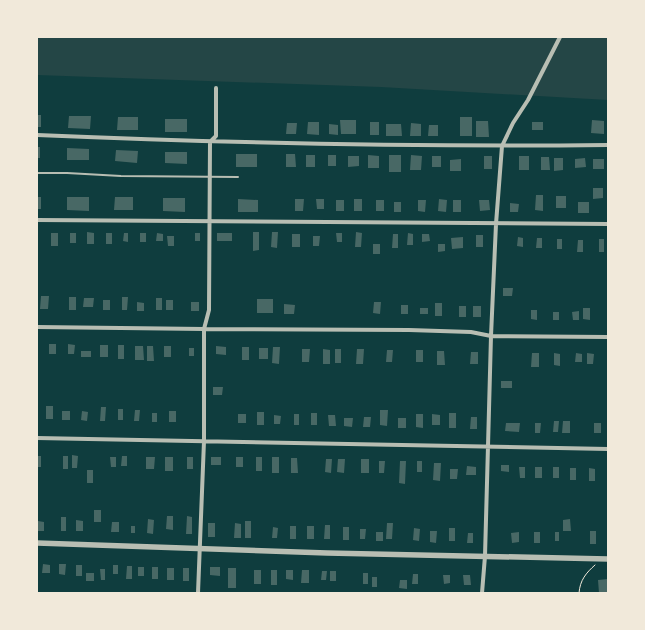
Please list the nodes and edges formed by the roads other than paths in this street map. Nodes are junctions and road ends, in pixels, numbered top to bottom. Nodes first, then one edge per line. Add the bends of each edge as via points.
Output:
1 (560, 37) edge
2 (216, 88) dead end
3 (37, 135) edge
4 (210, 142) junction
5 (502, 146) junction
6 (608, 146) edge
7 (37, 173) edge
8 (210, 178) junction
9 (238, 178) dead end
10 (37, 220) edge
11 (210, 221) junction
12 (496, 224) junction
13 (608, 224) edge
14 (37, 327) edge
15 (204, 329) junction
16 (491, 336) junction
17 (608, 337) edge
18 (37, 438) edge
19 (204, 440) junction
20 (487, 446) junction
21 (608, 449) edge
22 (37, 543) edge
23 (200, 549) junction
24 (485, 556) junction
25 (608, 559) edge
26 (198, 593) edge
27 (482, 593) edge

1 - 5 street
2 - 4 street via 216,136
3 - 4 street
4 - 5 street
4 - 8 street
5 - 6 street
5 - 12 street
7 - 8 lane
8 - 9 lane
8 - 11 street
10 - 11 street
11 - 12 street
11 - 15 street via 209,310
12 - 13 street
12 - 16 street
14 - 15 street
15 - 16 street via 409,330 471,332
15 - 19 street
16 - 17 street
16 - 20 street
18 - 19 street
19 - 20 street
19 - 23 street
20 - 21 street
20 - 24 street
22 - 23 street
23 - 24 street
23 - 26 street
24 - 25 street
24 - 27 street

